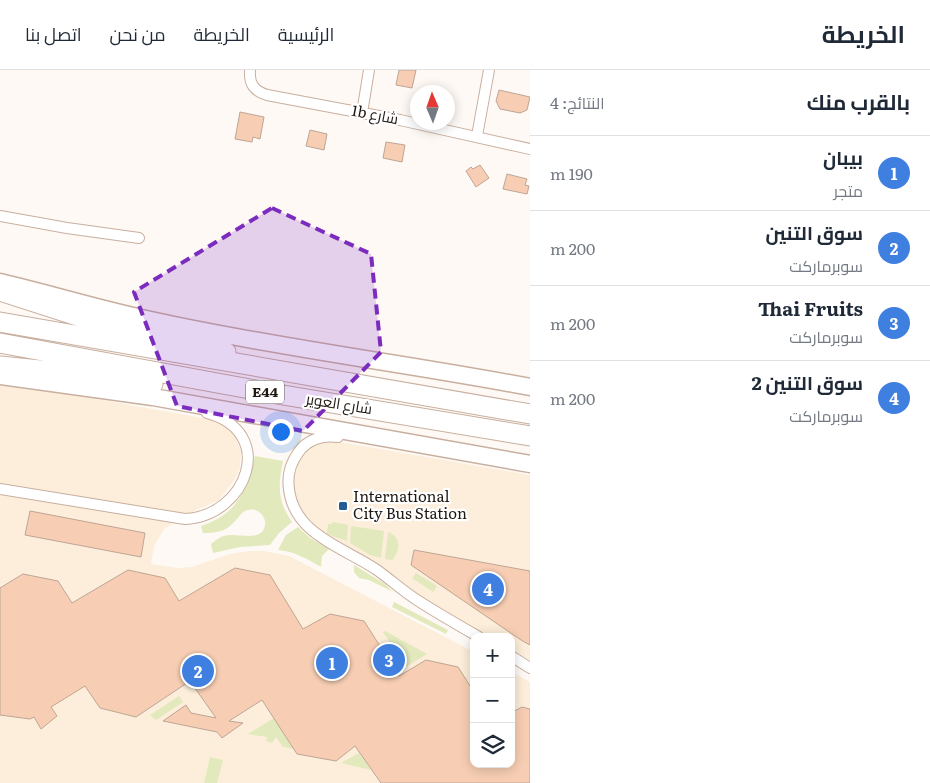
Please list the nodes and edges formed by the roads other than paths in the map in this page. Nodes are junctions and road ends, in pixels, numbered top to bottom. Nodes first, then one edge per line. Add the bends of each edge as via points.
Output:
1 (250, 70) edge
2 (369, 70) edge
3 (489, 70) edge
4 (362, 112) junction
5 (478, 136) junction
6 (530, 149) edge
7 (0, 216) edge
8 (138, 238) dead end
9 (0, 282) edge
10 (0, 291) edge
11 (0, 322) edge
12 (0, 344) edge
13 (0, 366) edge
14 (263, 369) junction
15 (0, 376) edge
16 (530, 385) edge
17 (276, 394) junction
18 (153, 398) junction
19 (530, 414) edge
20 (530, 436) edge
21 (423, 444) junction
22 (530, 464) edge
23 (0, 489) edge
24 (472, 633) edge
25 (515, 659) edge
26 (530, 668) edge

1 - 4 street, 1b شارع via 252,86 261,93
2 - 4 street
3 - 5 street
4 - 5 street, 1b شارع
5 - 6 street, 1b شارع
7 - 8 street
9 - 16 main road via 174,325 318,352
10 - 14 highway via 93,321 216,349
11 - 14 highway, شارع العوير / E44
12 - 17 highway, شارع العوير / E44
13 - 17 highway via 106,377 225,396
14 - 19 highway, شارع العوير / E44
15 - 18 main road
17 - 20 highway, شارع العوير / E44
18 - 21 main road
18 - 23 street via 218,417 230,424 243,439 248,456 245,475 231,499 217,510 202,517 185,519
21 - 22 main road
21 - 24 street via 396,445 328,436 312,441 299,452 290,469 291,500 302,520 324,540 366,563 418,601
25 - 26 street

